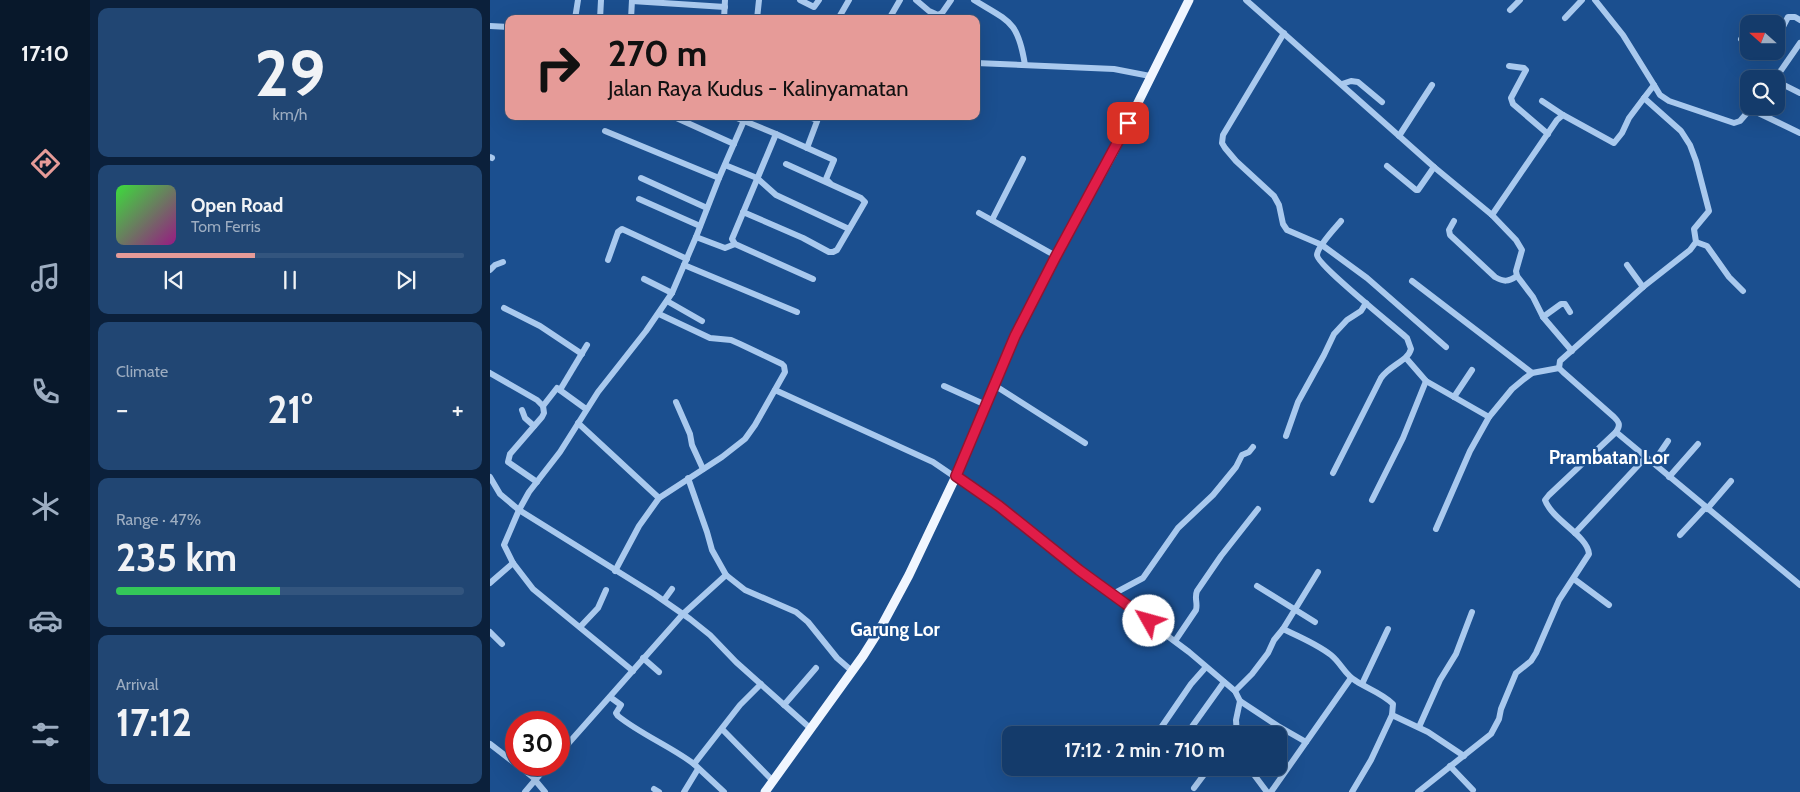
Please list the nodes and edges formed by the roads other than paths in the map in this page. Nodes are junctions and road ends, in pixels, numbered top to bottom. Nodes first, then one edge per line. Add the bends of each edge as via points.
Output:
1 (578, 0) edge
2 (601, 0) edge
3 (759, 0) edge
4 (800, 0) edge
5 (819, 0) edge
6 (849, 0) edge
7 (900, 0) edge
8 (916, 0) edge
9 (951, 0) edge
10 (974, 0) edge
11 (1189, 0) edge
12 (1246, 0) edge
13 (1520, 0) edge
14 (1582, 0) edge
15 (1595, 0) edge
16 (632, 1) edge
17 (725, 4) edge
18 (1510, 10) dead end
19 (576, 15) edge
20 (600, 15) edge
21 (631, 15) edge
22 (757, 15) edge
23 (840, 15) edge
24 (891, 15) edge
25 (933, 15) edge
26 (938, 15) edge
27 (1564, 18) dead end
28 (1800, 20) edge
29 (1785, 23) edge
30 (490, 26) edge
31 (505, 27) edge
32 (1284, 33) junction
33 (1800, 43) edge
34 (980, 63) edge
35 (1025, 65) junction
36 (1509, 66) dead end
37 (1782, 70) edge
38 (1150, 76) junction
39 (1342, 84) junction
40 (1432, 85) dead end
41 (1785, 85) edge
42 (1654, 86) junction
43 (1800, 93) edge
44 (1646, 96) junction
45 (1542, 101) dead end
46 (1382, 102) dead end
47 (1563, 115) junction
48 (1745, 115) edge
49 (1765, 115) edge
50 (681, 120) edge
51 (745, 120) edge
52 (747, 120) edge
53 (817, 120) edge
54 (606, 130) dead end
55 (1800, 133) edge
56 (776, 134) junction
57 (1548, 134) junction
58 (1399, 136) junction
59 (734, 144) junction
60 (807, 148) junction
61 (1023, 159) dead end
62 (786, 164) dead end
63 (725, 165) junction
64 (1387, 166) dead end
65 (1434, 167) junction
66 (640, 178) dead end
67 (719, 178) junction
68 (757, 178) junction
69 (830, 183) junction
70 (638, 199) dead end
71 (707, 208) junction
72 (743, 212) junction
73 (979, 213) dead end
74 (1492, 215) junction
75 (992, 220) junction
76 (1341, 221) dead end
77 (1454, 221) dead end
78 (700, 226) junction
79 (849, 229) junction
80 (696, 236) junction
81 (1696, 242) junction
82 (735, 244) junction
83 (1322, 244) junction
84 (1056, 256) junction
85 (608, 260) dead end
86 (502, 262) dead end
87 (685, 262) junction
88 (1627, 265) dead end
89 (490, 270) edge
90 (1517, 276) junction
91 (644, 279) dead end
92 (813, 279) dead end
93 (1412, 281) dead end
94 (1643, 287) junction
95 (1743, 291) dead end
96 (672, 293) junction
97 (667, 301) junction
98 (1366, 303) junction
99 (504, 308) dead end
100 (797, 312) dead end
101 (1570, 312) dead end
102 (659, 314) junction
103 (1543, 317) junction
104 (702, 321) dead end
105 (587, 345) dead end
106 (1446, 347) dead end
107 (1572, 350) junction
108 (582, 354) junction
109 (1406, 358) junction
110 (1559, 368) junction
111 (1472, 370) dead end
112 (490, 373) edge
113 (1532, 373) junction
114 (1426, 381) junction
115 (994, 384) junction
116 (944, 386) dead end
117 (560, 390) junction
118 (775, 390) junction
119 (1454, 397) junction
120 (676, 402) dead end
121 (986, 405) junction
122 (543, 406) junction
123 (586, 409) junction
124 (522, 410) dead end
125 (1489, 417) junction
126 (578, 423) junction
127 (534, 426) junction
128 (1616, 432) junction
129 (1286, 436) dead end
130 (1668, 441) dead end
131 (1085, 443) dead end
132 (1698, 444) dead end
133 (1253, 447) dead end
134 (1646, 457) junction
135 (1653, 463) junction
136 (703, 469) junction
137 (1333, 472) dead end
138 (956, 476) junction
139 (490, 477) edge
140 (1670, 477) junction
141 (688, 478) junction
142 (1732, 481) dead end
143 (537, 482) junction
144 (659, 498) junction
145 (1372, 500) dead end
146 (1258, 508) dead end
147 (1706, 508) junction
148 (519, 510) junction
149 (1436, 529) dead end
150 (1575, 533) junction
151 (1680, 536) dead end
152 (513, 563) junction
153 (615, 571) junction
154 (1318, 572) dead end
155 (726, 575) junction
156 (1574, 579) junction
157 (490, 583) edge
158 (1800, 585) edge
159 (1257, 586) dead end
160 (672, 589) dead end
161 (606, 590) dead end
162 (1113, 594) junction
163 (664, 600) junction
164 (1608, 605) dead end
165 (1295, 610) junction
166 (1472, 612) dead end
167 (683, 614) junction
168 (1316, 622) dead end
169 (580, 627) junction
170 (1283, 629) junction
171 (1388, 629) dead end
172 (490, 632) edge
173 (1175, 640) junction
174 (502, 644) dead end
175 (643, 658) junction
176 (1206, 667) junction
177 (816, 668) dead end
178 (633, 671) junction
179 (852, 671) junction
180 (659, 672) dead end
181 (1351, 678) junction
182 (1224, 682) junction
183 (761, 684) junction
184 (1362, 684) junction
185 (1235, 691) junction
186 (610, 696) junction
187 (1240, 701) junction
188 (784, 706) junction
189 (1392, 715) junction
190 (1162, 726) edge
191 (1192, 726) edge
192 (1236, 726) edge
193 (1419, 727) junction
194 (810, 728) junction
195 (722, 729) junction
196 (570, 741) edge
197 (1306, 742) junction
198 (490, 744) edge
199 (505, 755) edge
200 (1464, 756) junction
201 (1450, 766) junction
202 (696, 767) junction
203 (530, 776) edge
204 (538, 776) edge
205 (1203, 776) edge
206 (1255, 776) edge
207 (535, 780) junction
208 (773, 781) junction
209 (1194, 788) dead end
210 (1473, 790) dead end
211 (525, 792) edge
212 (545, 792) edge
213 (684, 792) edge
214 (724, 792) edge
215 (765, 792) edge
216 (1267, 792) edge
217 (1271, 792) edge
218 (1352, 792) edge
219 (1418, 792) edge

1 - 19 street
2 - 20 street
3 - 22 street
4 - 5 street via 814,7
6 - 23 street
7 - 24 street
8 - 25 street
9 - 26 street
10 - 35 street via 1012,25 1021,43
11 - 38 main road
12 - 32 street
13 - 18 street
14 - 27 street
15 - 42 street via 1623,35
16 - 17 street
16 - 21 street
28 - 29 street via 1788,17
30 - 31 street
32 - 39 street
32 - 83 street via 1223,135 1222,143 1236,161 1274,196 1287,230
33 - 37 street
34 - 35 street
35 - 38 street via 1114,69
36 - 57 street via 1526,70 1511,98 1512,104
38 - 84 main road
39 - 46 street via 1358,82
39 - 58 street
40 - 58 street
41 - 43 street
42 - 44 street
42 - 48 street via 1668,101 1729,121 1738,122
44 - 47 street via 1614,143
44 - 81 street via 1681,131 1696,161 1709,211 1694,229
45 - 47 street
47 - 57 street
49 - 55 street
50 - 59 street
51 - 59 street
52 - 56 street
53 - 60 street
54 - 67 street
56 - 60 street
56 - 68 street
57 - 74 street
58 - 65 street
59 - 63 street
60 - 69 street via 834,160 826,178
61 - 75 street
62 - 69 street
63 - 67 street
63 - 68 street
64 - 65 street via 1416,190
65 - 74 street
66 - 71 street
67 - 71 street
68 - 72 street
68 - 79 street via 776,195
69 - 79 street via 865,202
70 - 78 street
71 - 78 street
72 - 79 street via 829,252 837,250
72 - 82 street via 732,235
73 - 75 street
74 - 90 street via 1521,248
75 - 84 street
76 - 83 street
77 - 90 street via 1450,235 1495,277 1503,282
78 - 80 street
80 - 82 street via 725,248
80 - 87 street
81 - 94 street
81 - 95 street via 1707,246 1728,277
82 - 92 street
83 - 98 street via 1316,253 1321,264
83 - 106 street via 1367,278
84 - 115 main road
85 - 87 street via 622,229
86 - 89 street
87 - 96 street
87 - 100 street
88 - 94 street
90 - 103 street
91 - 96 street
93 - 113 street
94 - 107 street
96 - 97 street
97 - 102 street
97 - 104 street
98 - 109 street via 1408,338 1411,349
98 - 129 street via 1334,334 1298,402
99 - 108 street via 540,326
101 - 103 street via 1565,304 1561,304
102 - 118 street via 710,338 731,340 782,364 785,372
102 - 123 street
103 - 107 street
105 - 108 street
107 - 110 street via 1562,359
108 - 117 street
109 - 114 street
109 - 137 street via 1388,369 1381,378
110 - 113 street
110 - 128 street via 1614,416 1619,424
111 - 119 street
112 - 122 street
113 - 125 street via 1518,383
114 - 119 street
114 - 145 street via 1403,438
115 - 121 main road
115 - 131 street
116 - 121 street
117 - 122 street via 557,388
117 - 123 street
118 - 136 street via 750,433
118 - 138 street via 933,462
119 - 125 street
120 - 136 street
121 - 138 main road
122 - 127 street via 543,415
123 - 126 street
124 - 127 street
125 - 149 street via 1470,451
126 - 143 street
126 - 144 street
127 - 143 street via 507,461
128 - 134 street
128 - 150 street via 1546,499 1546,504 1558,519
130 - 135 street
132 - 140 street
133 - 162 street via 1242,456 1236,468 1201,508 1178,528 1143,578
134 - 135 street
134 - 150 street
135 - 140 street
136 - 141 street
138 - 162 street
138 - 179 main road via 909,575 880,629
139 - 148 street via 500,494
140 - 147 street
141 - 144 street
141 - 155 street via 712,550
142 - 147 street
143 - 148 street
144 - 153 street via 639,526
146 - 173 street via 1197,592 1196,610
147 - 151 street
147 - 158 street
148 - 152 street via 503,547
148 - 153 street
150 - 156 street via 1589,550
152 - 157 street
152 - 169 street via 533,589
153 - 163 street
154 - 165 street
155 - 167 street
155 - 179 street via 745,590 796,612
156 - 164 street
156 - 200 street via 1554,611 1536,653 1516,673 1495,728 1485,741
159 - 165 street
160 - 163 street
161 - 169 street via 598,608
162 - 173 street
163 - 167 street
165 - 168 street
165 - 170 street
166 - 193 street via 1456,654 1440,680
167 - 175 street
167 - 183 street
169 - 178 street
170 - 181 street via 1331,655
170 - 185 street via 1252,674
171 - 184 street
172 - 174 street
173 - 176 street
175 - 178 street
175 - 180 street
176 - 182 street
176 - 190 street
177 - 188 street
178 - 186 street
179 - 194 main road
181 - 184 street
181 - 197 street
182 - 185 street
182 - 191 street
183 - 188 street
183 - 195 street
184 - 189 street via 1378,691 1393,704
185 - 187 street
186 - 196 street
186 - 202 street via 621,705 618,716 672,748
187 - 192 street
187 - 197 street
188 - 194 street
189 - 193 street
189 - 218 street
193 - 200 street
194 - 208 main road
195 - 202 street
195 - 208 street
197 - 217 street
198 - 199 street
200 - 201 street
201 - 210 street
201 - 219 street
202 - 213 street
202 - 214 street
203 - 207 street
204 - 207 street
205 - 209 street
206 - 216 street
207 - 211 street
207 - 212 street
208 - 215 main road

